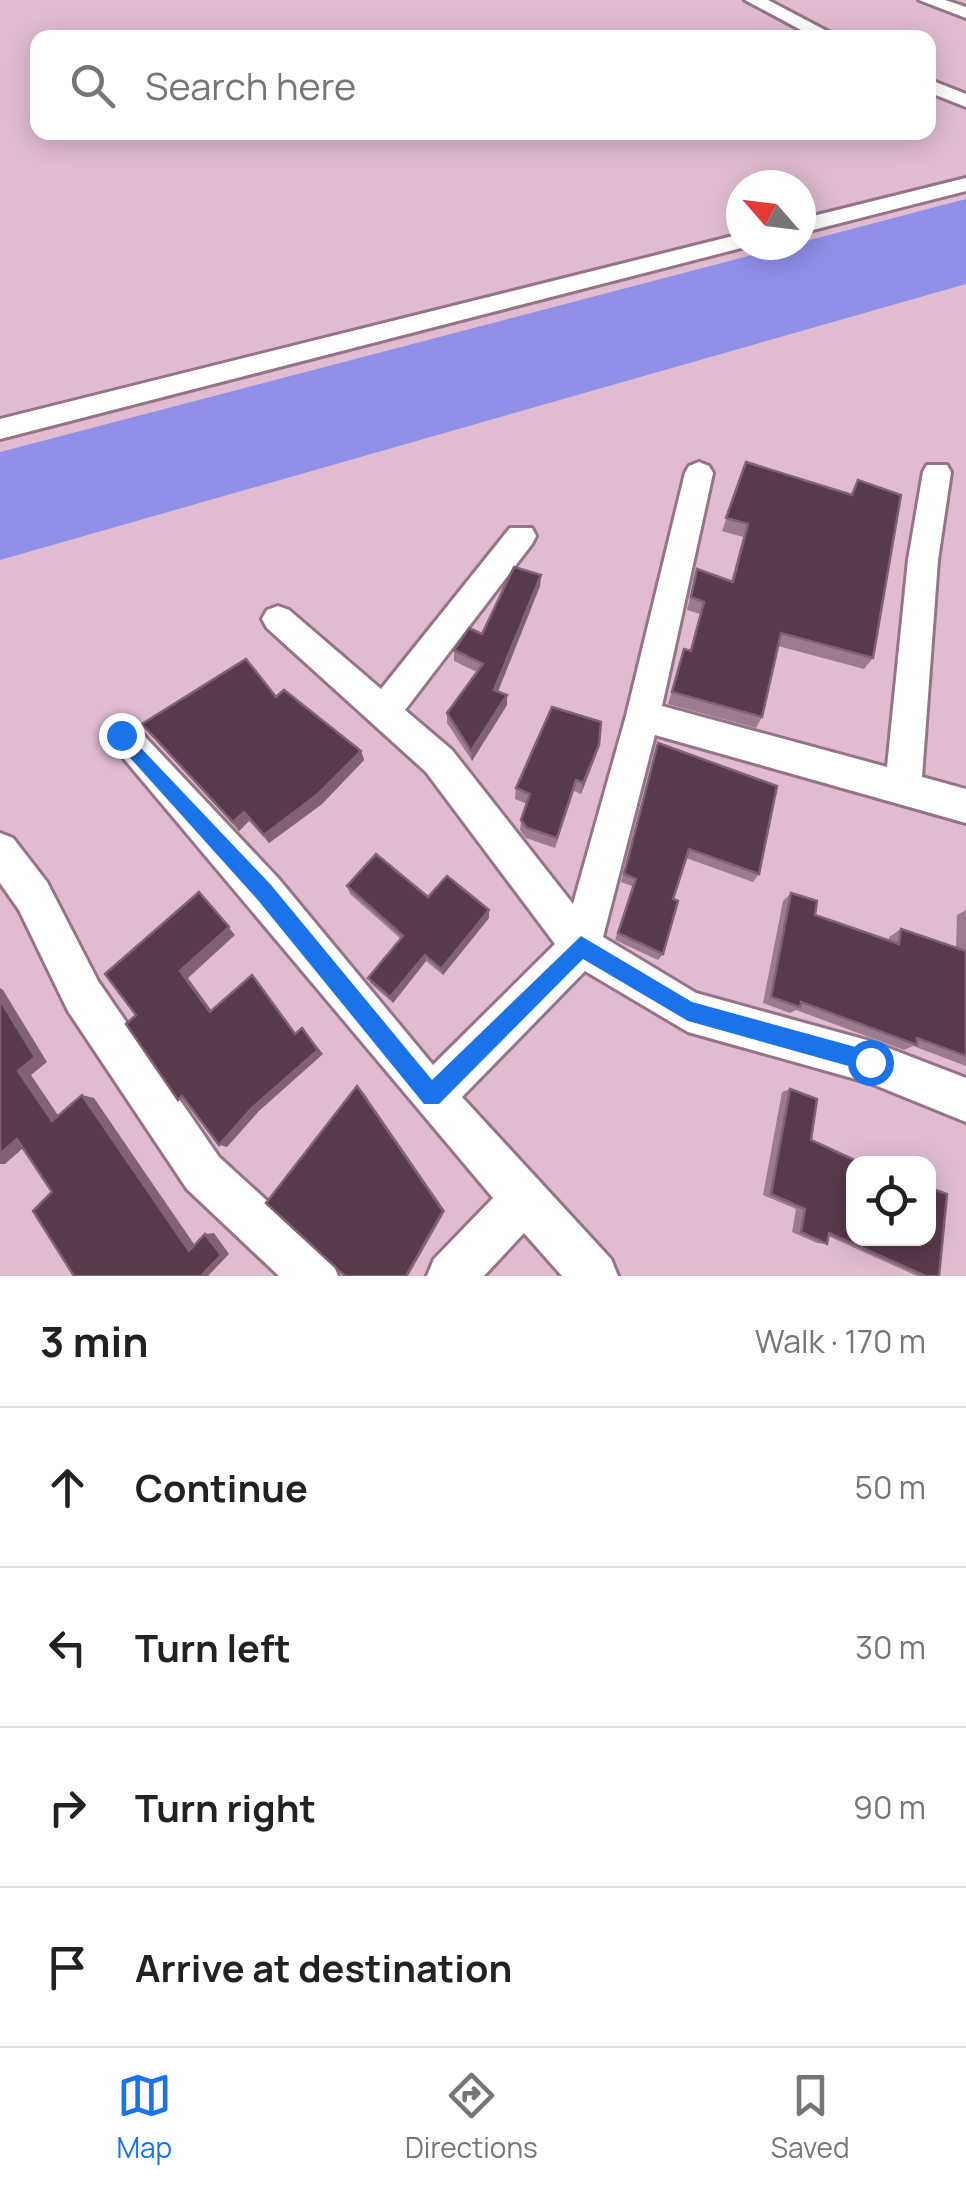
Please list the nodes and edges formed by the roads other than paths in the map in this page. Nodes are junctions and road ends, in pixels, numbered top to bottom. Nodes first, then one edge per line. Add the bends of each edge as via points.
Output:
1 (754, 0) edge
2 (928, 0) edge
3 (966, 13) edge
4 (815, 30) edge
5 (936, 88) edge
6 (966, 101) edge
7 (966, 184) edge
8 (816, 222) edge
9 (726, 245) edge
10 (0, 428) edge
11 (937, 472) dead end
12 (699, 473) dead end
13 (522, 536) dead end
14 (278, 620) dead end
15 (383, 712) junction
16 (643, 716) junction
17 (121, 735) dead end
18 (903, 789) junction
19 (966, 806) edge
20 (0, 851) edge
21 (581, 946) junction
22 (432, 1096) junction
23 (966, 1100) edge
24 (523, 1200) junction
25 (314, 1276) edge
26 (451, 1276) edge
27 (594, 1276) edge

1 - 4 street
2 - 3 street
5 - 6 street
7 - 8 street
9 - 10 street
11 - 18 street
12 - 16 street
13 - 15 street
14 - 15 street
15 - 21 street via 438,761
16 - 18 street
16 - 21 street
17 - 22 street via 264,892
18 - 19 street
20 - 25 street via 33,896 84,996 203,1173
21 - 22 street
21 - 23 street via 688,1011 870,1062
22 - 24 street
24 - 26 street
24 - 27 street

